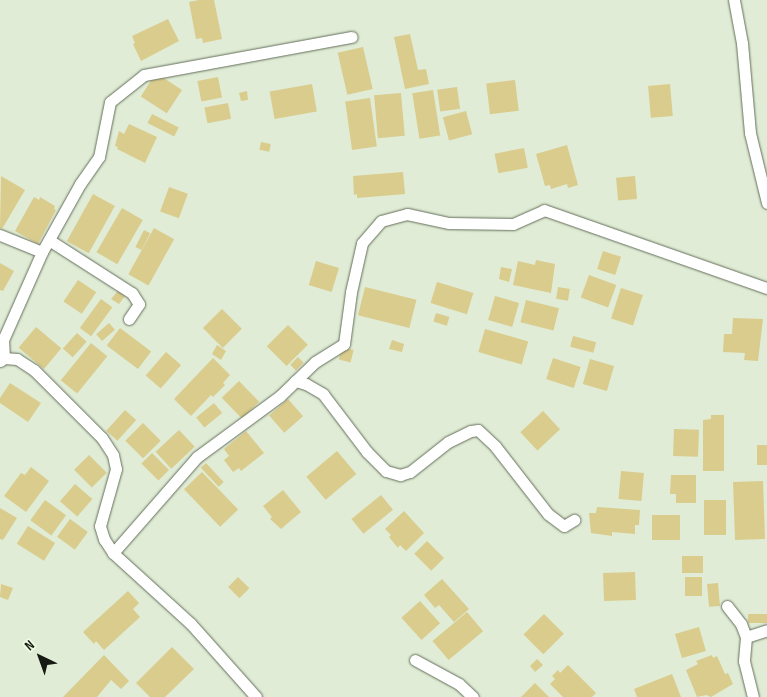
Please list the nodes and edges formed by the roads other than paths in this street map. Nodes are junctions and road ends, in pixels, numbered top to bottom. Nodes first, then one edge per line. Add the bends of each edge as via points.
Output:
1 (734, 0) edge
2 (352, 38) dead end
3 (767, 203) edge
4 (0, 234) edge
5 (49, 240) junction
6 (42, 252) junction
7 (767, 288) edge
8 (129, 320) dead end
9 (2, 359) edge
10 (295, 382) junction
11 (574, 520) dead end
12 (113, 553) junction
13 (727, 606) dead end
14 (767, 630) edge
15 (746, 637) junction
16 (415, 660) dead end
17 (256, 697) edge
18 (473, 697) edge
19 (753, 697) edge

1 - 3 street via 742,43 750,133
2 - 5 street via 144,75 110,102 99,157
4 - 6 street
5 - 6 street
5 - 8 street via 132,293 139,304
6 - 9 street via 3,340
7 - 10 street via 544,210 514,224 449,223 407,214 381,221 362,243 344,344 315,362
9 - 12 street via 17,359 34,370 102,438 113,455 116,469 100,526
10 - 11 street via 306,384 322,394 386,471 400,475 410,472 448,442 478,430 495,446 548,514 564,526
10 - 12 street via 197,458
12 - 17 street via 191,624
13 - 15 street via 741,624
14 - 15 street
15 - 19 street via 744,660
16 - 18 street via 459,684

